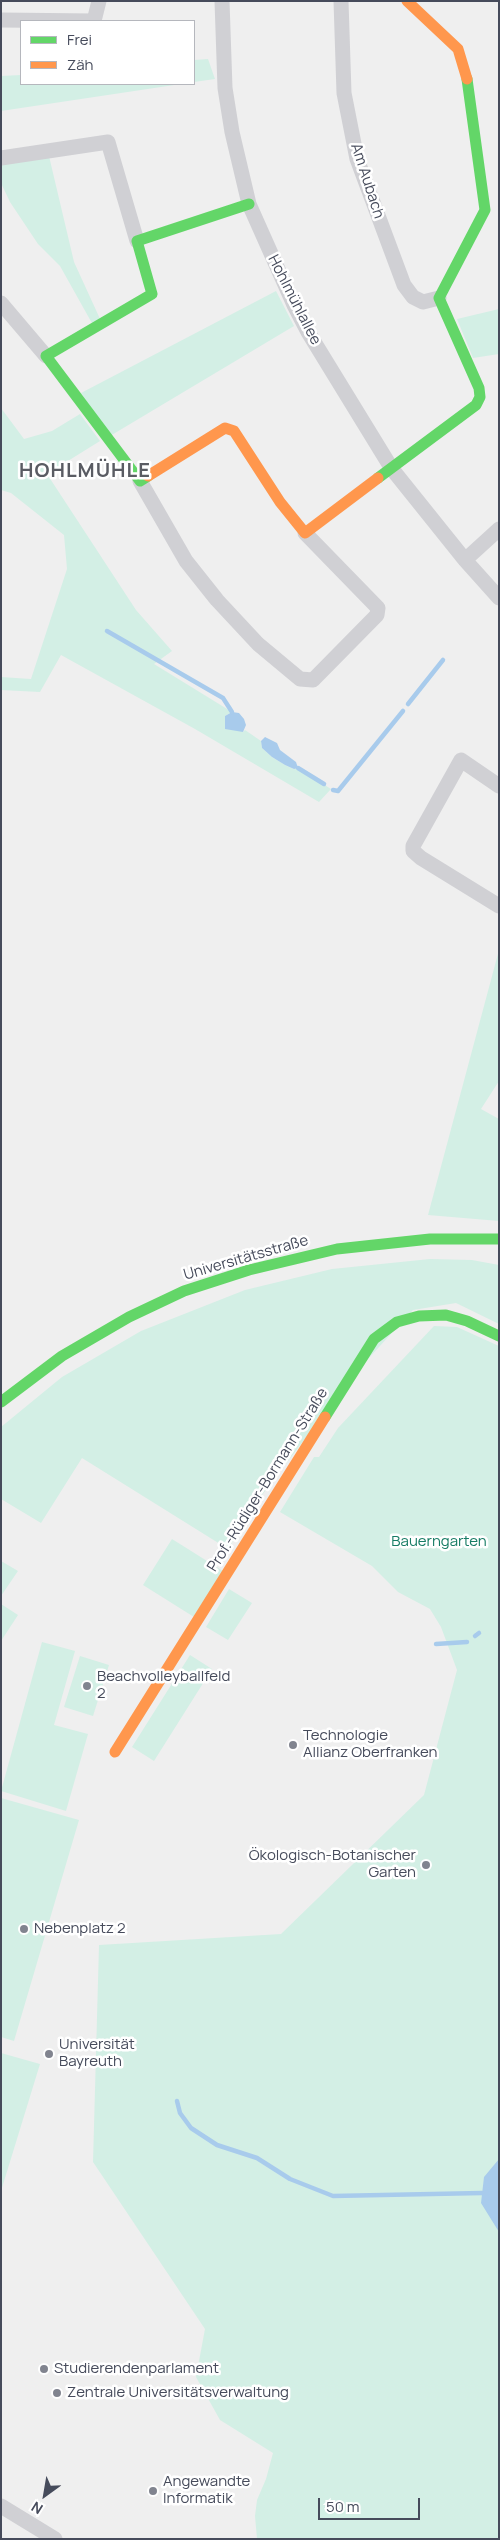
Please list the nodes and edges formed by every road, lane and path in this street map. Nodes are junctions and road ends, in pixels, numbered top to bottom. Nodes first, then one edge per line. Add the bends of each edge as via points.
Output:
1 (99, 1) edge
2 (222, 1) edge
3 (341, 1) edge
4 (407, 1) edge
5 (1, 20) edge
6 (20, 20) edge
7 (94, 20) edge
8 (1, 158) edge
9 (249, 204) junction
10 (137, 241) junction
11 (439, 298) junction
12 (1, 303) edge
13 (46, 356) junction
14 (392, 469) junction
15 (140, 481) junction
16 (499, 529) edge
17 (305, 533) junction
18 (465, 560) junction
19 (499, 598) edge
20 (499, 786) edge
21 (499, 906) edge
22 (499, 1239) edge
23 (499, 1336) edge
24 (1, 1402) edge
25 (115, 1752) dead end
26 (1, 2506) edge
27 (55, 2539) edge

1 - 7 street
2 - 9 street, Hohlmühlallee via 225,88
3 - 11 street, Am Aubach via 344,93 357,159 404,285 413,297 424,302
4 - 11 street via 458,49 466,69 485,210
5 - 6 street
8 - 10 street via 108,142
9 - 10 street
9 - 14 street, Hohlmühlallee via 308,332
10 - 13 street via 152,294
11 - 14 street via 479,388 480,397 476,405
12 - 13 street
13 - 15 street
14 - 17 street
14 - 18 street, Hohlmühlallee
15 - 17 street via 226,428 234,431 280,502
15 - 17 street via 186,561 217,600 258,644 300,679 313,680 377,615 378,608
16 - 18 street
18 - 19 street, Hohlmühlallee
20 - 21 street via 461,760 412,846 421,858
22 - 24 street, Universitätsstraße via 430,1239 337,1249 249,1270 184,1291 129,1317 62,1356
23 - 25 street, Prof.-Rüdiger-Bormann-Straße via 446,1315 419,1316 397,1322 374,1339
26 - 27 street

